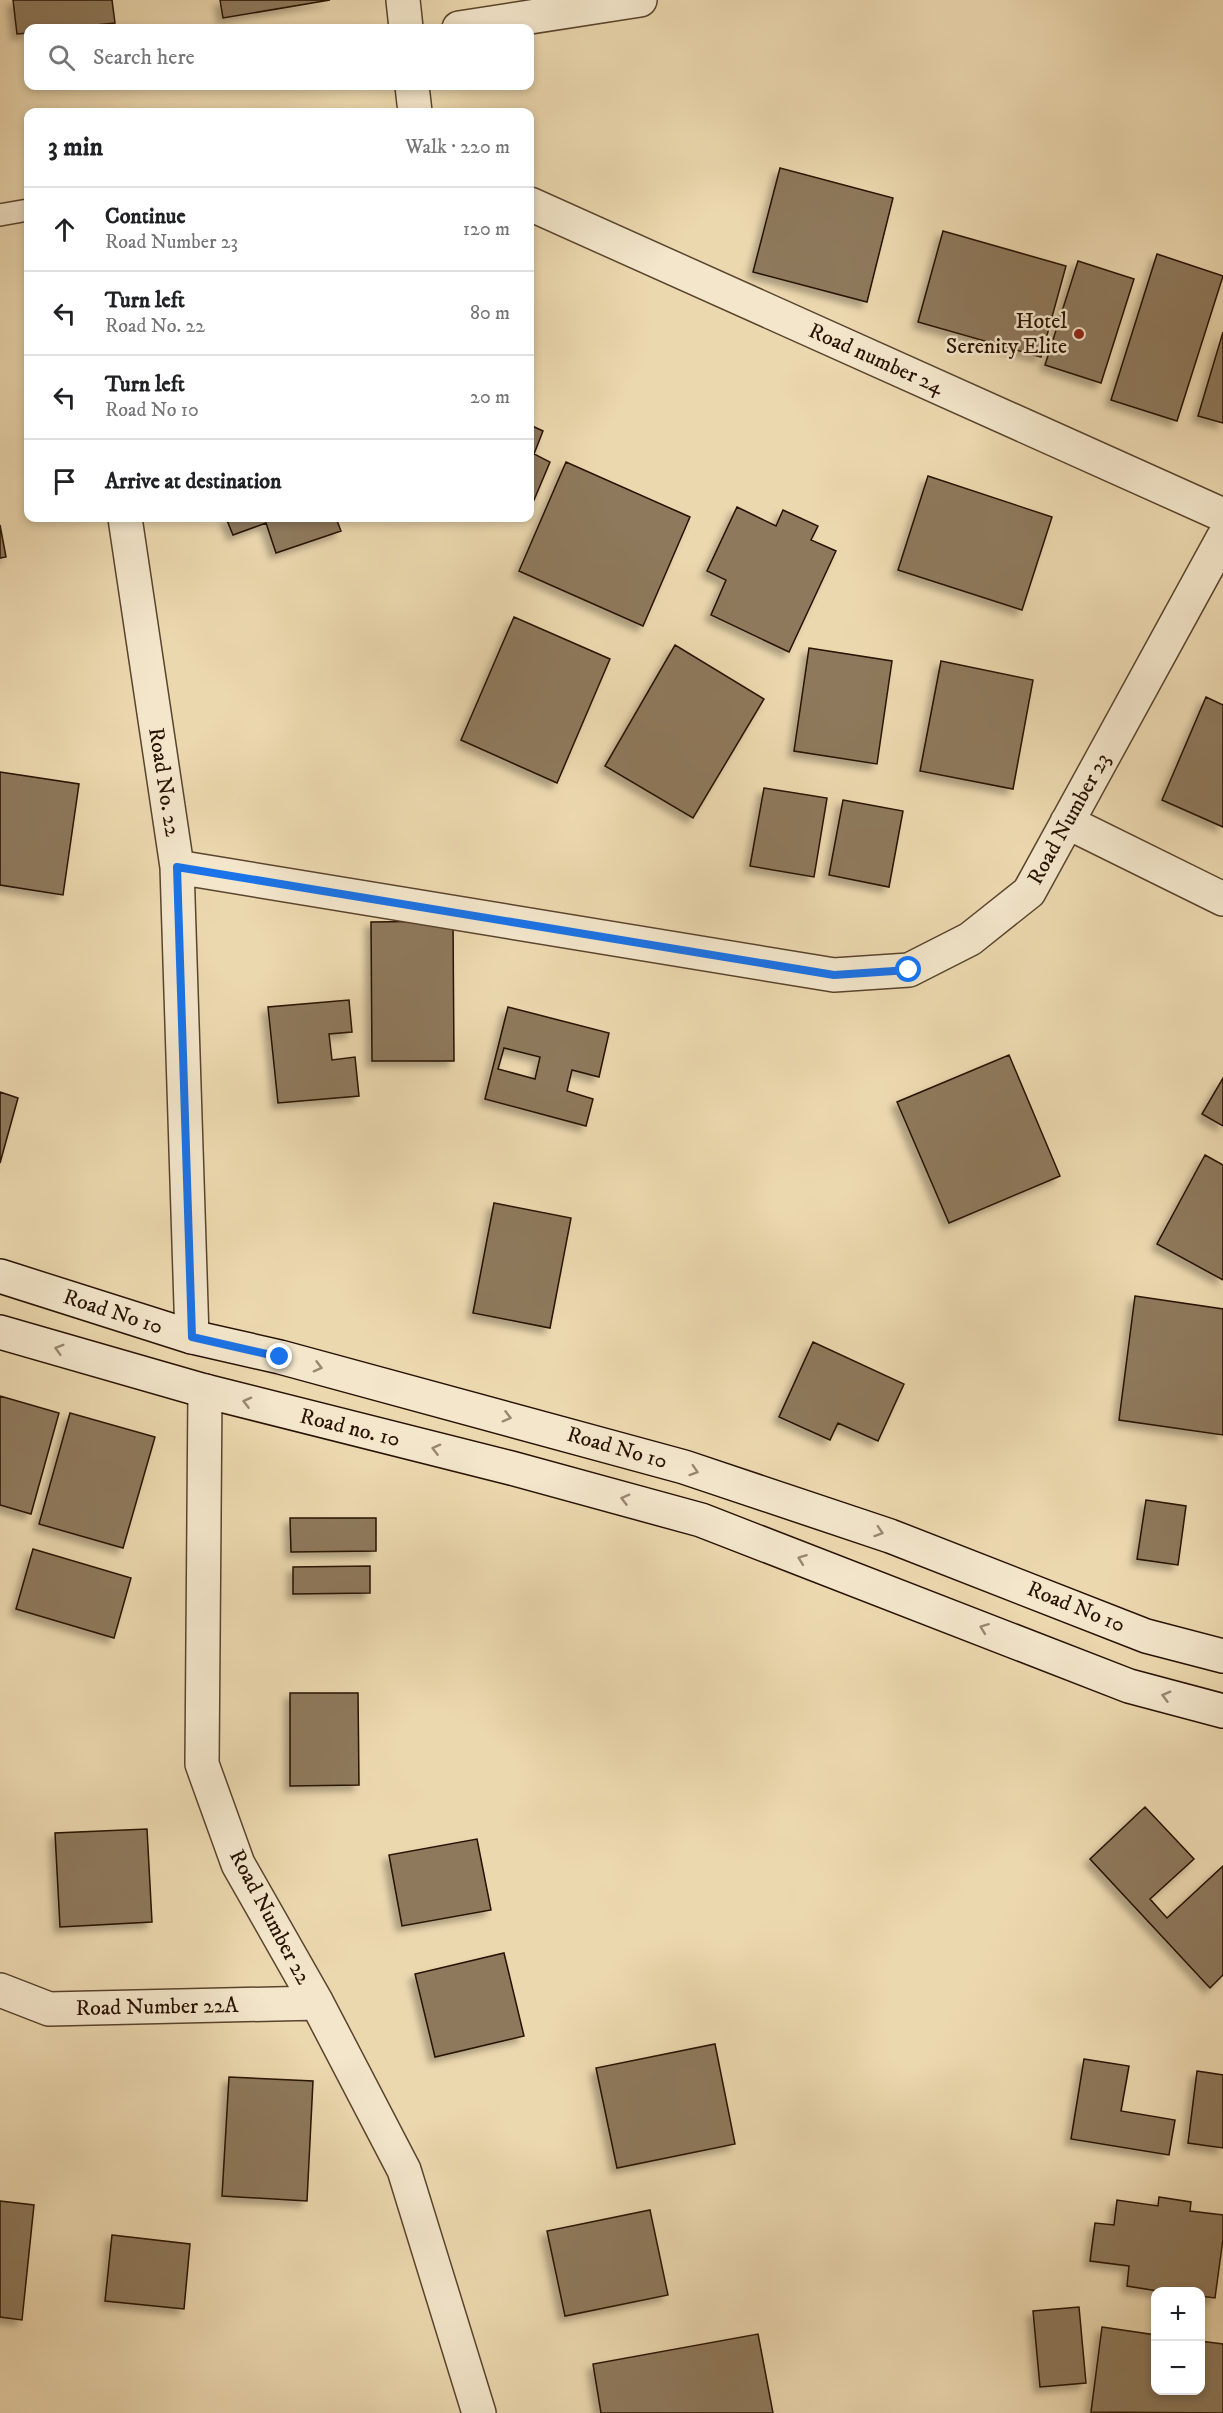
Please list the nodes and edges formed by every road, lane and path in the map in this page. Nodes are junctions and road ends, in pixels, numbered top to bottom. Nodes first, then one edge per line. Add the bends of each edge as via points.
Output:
1 (404, 0) edge
2 (640, 0) edge
3 (406, 24) edge
4 (485, 24) edge
5 (412, 90) edge
6 (415, 108) edge
7 (534, 206) edge
8 (24, 211) edge
9 (0, 215) edge
10 (1223, 515) edge
11 (126, 522) edge
12 (1223, 538) edge
13 (1067, 822) junction
14 (177, 867) junction
15 (1223, 899) edge
16 (0, 1276) edge
17 (0, 1332) edge
18 (192, 1337) junction
19 (205, 1391) junction
20 (1223, 1656) edge
21 (1223, 1711) edge
22 (0, 1990) edge
23 (317, 2003) junction
24 (479, 2413) edge

1 - 3 street
2 - 4 street
5 - 6 street
7 - 10 street, Road number 24
8 - 9 lane
11 - 14 street, Road No. 22
12 - 13 street, Road Number 23
13 - 14 street, Road Number 23 via 1029,892 970,939 909,970 834,975
13 - 15 street
14 - 18 street, Road No. 22
16 - 18 street, Road No 10
19 -> 17 street, Road no. 10
18 -> 20 street, Road No 10 via 684,1467 890,1536 1146,1636
21 -> 19 street, Road no. 10 via 1129,1686 701,1520
19 - 23 street, Road Number 22 via 202,1764 238,1864
22 - 23 street, Road Number 22A via 49,2009
23 - 24 street, Road Number 22 via 404,2170

